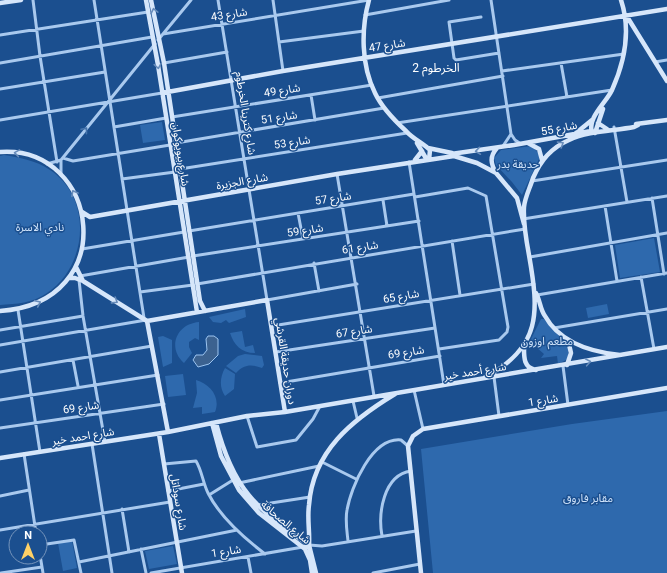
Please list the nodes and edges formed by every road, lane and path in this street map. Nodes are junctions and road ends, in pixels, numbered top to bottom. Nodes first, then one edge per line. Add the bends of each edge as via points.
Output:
1 (21, 0) edge
2 (33, 0) edge
3 (94, 0) edge
4 (146, 0) edge
5 (151, 0) edge
6 (191, 0) edge
7 (218, 0) edge
8 (273, 0) edge
9 (369, 0) edge
10 (449, 0) edge
11 (491, 0) edge
12 (621, 0) edge
13 (0, 3) edge
14 (667, 9) edge
15 (148, 12) junction
16 (365, 15) junction
17 (626, 15) junction
18 (275, 16) junction
19 (481, 17) dead end
20 (97, 19) junction
21 (222, 25) junction
22 (37, 29) junction
23 (364, 31) junction
24 (163, 34) junction
25 (0, 35) edge
26 (152, 37) junction
27 (496, 37) junction
28 (159, 39) junction
29 (279, 42) junction
30 (452, 44) junction
31 (100, 45) junction
32 (154, 45) junction
33 (227, 52) junction
34 (499, 53) junction
35 (624, 54) junction
36 (40, 56) junction
37 (366, 58) junction
38 (667, 60) edge
39 (655, 62) junction
40 (0, 63) edge
41 (164, 63) junction
42 (561, 63) junction
43 (283, 71) junction
44 (502, 71) junction
45 (105, 72) junction
46 (502, 76) junction
47 (231, 80) junction
48 (44, 82) junction
49 (667, 82) edge
50 (372, 85) junction
51 (0, 89) edge
52 (612, 90) junction
53 (168, 92) junction
54 (162, 93) junction
55 (311, 95) junction
56 (567, 97) junction
57 (378, 98) junction
58 (110, 100) junction
59 (605, 102) junction
60 (506, 105) junction
61 (236, 107) junction
62 (384, 108) junction
63 (50, 111) junction
64 (172, 117) junction
65 (166, 118) junction
66 (0, 120) edge
67 (315, 120) junction
68 (592, 120) junction
69 (667, 120) edge
70 (397, 123) junction
71 (598, 123) junction
72 (114, 127) junction
73 (607, 128) junction
74 (614, 129) junction
75 (240, 132) junction
76 (594, 132) junction
77 (407, 133) junction
78 (511, 134) junction
79 (574, 134) junction
80 (416, 141) junction
81 (176, 143) junction
82 (524, 143) junction
83 (170, 145) junction
84 (428, 148) junction
85 (499, 148) junction
86 (422, 151) junction
87 (0, 152) edge
88 (118, 153) junction
89 (454, 155) junction
90 (244, 159) junction
91 (428, 159) junction
92 (61, 160) junction
93 (414, 160) junction
94 (542, 160) junction
95 (667, 160) edge
96 (409, 163) junction
97 (47, 164) junction
98 (621, 167) junction
99 (180, 169) junction
100 (175, 172) junction
101 (496, 173) junction
102 (337, 174) junction
103 (61, 175) junction
104 (122, 179) junction
105 (532, 181) junction
106 (249, 189) junction
107 (415, 195) junction
108 (667, 196) edge
109 (526, 197) junction
110 (517, 198) junction
111 (652, 198) junction
112 (185, 200) junction
113 (383, 200) junction
114 (179, 202) junction
115 (627, 202) junction
116 (343, 205) junction
117 (605, 206) junction
118 (127, 211) junction
119 (82, 212) junction
120 (298, 213) junction
121 (90, 217) junction
122 (254, 220) junction
123 (523, 220) junction
124 (419, 221) junction
125 (84, 226) junction
126 (387, 226) junction
127 (525, 230) junction
128 (187, 231) junction
129 (347, 233) junction
130 (667, 233) edge
131 (658, 234) junction
132 (492, 235) junction
133 (303, 239) junction
134 (132, 240) junction
135 (452, 241) junction
136 (611, 242) junction
137 (258, 246) junction
138 (422, 246) junction
139 (82, 249) junction
140 (530, 256) junction
141 (191, 257) junction
142 (352, 257) junction
143 (314, 263) junction
144 (136, 265) junction
145 (76, 267) junction
146 (262, 273) junction
147 (665, 273) edge
148 (641, 277) junction
149 (68, 278) junction
150 (81, 278) junction
151 (617, 280) junction
152 (195, 284) junction
153 (357, 284) junction
154 (534, 284) junction
155 (501, 289) junction
156 (319, 291) junction
157 (140, 292) junction
158 (536, 294) junction
159 (460, 295) junction
160 (267, 300) junction
161 (431, 300) junction
162 (667, 309) edge
163 (18, 310) junction
164 (0, 311) edge
165 (205, 311) junction
166 (197, 312) junction
167 (361, 312) junction
168 (647, 312) junction
169 (83, 316) junction
170 (545, 317) junction
171 (146, 320) junction
172 (534, 320) junction
173 (272, 326) junction
174 (20, 327) junction
175 (435, 328) junction
176 (554, 328) junction
177 (0, 330) edge
178 (86, 330) junction
179 (365, 339) junction
180 (568, 340) junction
181 (22, 341) junction
182 (0, 345) edge
183 (153, 346) junction
184 (524, 346) junction
185 (667, 347) edge
186 (439, 349) junction
187 (654, 349) junction
188 (276, 352) junction
189 (625, 355) junction
190 (440, 356) junction
191 (90, 357) junction
192 (73, 360) junction
193 (565, 366) junction
194 (369, 367) junction
195 (27, 368) junction
196 (540, 370) junction
197 (0, 372) edge
198 (158, 375) junction
199 (494, 377) junction
200 (481, 380) junction
201 (280, 383) junction
202 (95, 384) junction
203 (444, 385) junction
204 (78, 386) junction
205 (667, 388) edge
206 (414, 389) junction
207 (398, 392) junction
208 (31, 395) junction
209 (374, 396) junction
210 (0, 400) edge
211 (353, 401) junction
212 (164, 404) junction
213 (568, 405) junction
214 (320, 406) junction
215 (285, 412) junction
216 (100, 413) junction
217 (247, 416) junction
218 (499, 416) junction
219 (357, 418) junction
220 (36, 422) junction
221 (214, 423) junction
222 (0, 428) edge
223 (423, 429) junction
224 (168, 432) junction
225 (159, 434) junction
226 (105, 442) junction
227 (92, 444) junction
228 (408, 446) junction
229 (40, 452) junction
230 (24, 454) junction
231 (0, 458) edge
232 (164, 464) junction
233 (321, 464) junction
234 (411, 471) junction
235 (356, 479) junction
236 (232, 480) junction
237 (239, 483) junction
238 (204, 484) junction
239 (29, 490) junction
240 (168, 491) junction
241 (209, 495) junction
242 (0, 496) edge
243 (310, 497) junction
244 (170, 502) junction
245 (257, 505) junction
246 (122, 509) junction
247 (102, 513) junction
248 (34, 525) joint
249 (237, 530) junction
250 (416, 531) junction
251 (382, 536) junction
252 (177, 541) junction
253 (348, 541) junction
254 (48, 544) edge
255 (309, 545) junction
256 (303, 547) junction
257 (141, 549) junction
258 (130, 552) junction
259 (264, 554) junction
260 (110, 556) junction
261 (248, 557) junction
262 (79, 562) junction
263 (420, 564) junction
264 (42, 567) joint
265 (181, 567) junction
266 (160, 572) edge
267 (1, 573) edge
268 (43, 573) edge
269 (81, 573) edge
270 (112, 573) edge
271 (146, 573) edge
272 (151, 573) edge
273 (182, 573) edge
274 (251, 573) edge
275 (312, 573) edge
276 (316, 573) edge
277 (373, 573) edge
278 (421, 573) edge

1 - 13 street
2 - 22 street
3 - 20 street
4 - 15 street, شارع بيويوكوان
28 -> 5 street, شارع بيويوكوان
6 - 24 street
7 - 21 street, شارع كترينا الخرطوم
8 - 18 street
9 - 16 street
9 - 18 street, شارع 43
10 - 16 street
11 - 27 street
12 - 17 street
14 - 17 street, شارع 47
15 - 20 street
15 - 26 street, شارع بيويوكوان
16 - 23 street
17 - 27 street, شارع 47
17 - 35 street
17 - 39 street
18 - 21 street, شارع 43
18 - 29 street
19 - 30 street via 450,22
20 - 22 street
20 - 31 street
21 - 24 street, شارع 43
21 - 33 street, شارع كترينا الخرطوم
22 - 25 street
22 - 36 street
23 - 29 street
23 - 37 street
24 - 28 street
26 - 31 street
26 - 32 street, شارع بيويوكوان
27 - 30 street, شارع 47
27 - 34 street
28 - 32 street
28 - 41 street, شارع بيويوكوان
29 - 43 street
30 - 34 street via 456,60
30 - 37 street, شارع 47
31 - 36 street
31 - 45 street
32 -> 54 street, شارع بيويوكوان
32 - 58 street
33 - 41 street
33 - 47 street, شارع كترينا الخرطوم
34 - 44 street
35 - 42 street
35 - 52 street
36 - 40 street
36 - 48 street
37 - 43 street, شارع 47
37 - 50 street
38 - 39 street
39 - 49 street
41 - 53 street, شارع بيويوكوان
42 - 44 street
42 - 56 street
43 - 47 street, شارع 47
44 - 46 street
45 - 48 street
45 - 58 street
46 - 57 street
46 - 60 street
47 - 53 street, شارع 47
47 - 61 street, شارع كترينا الخرطوم
48 - 51 street
48 - 63 street
50 - 55 street, شارع 49
50 - 57 street
52 - 56 street
52 - 59 street
53 - 54 street, شارع 47
53 - 64 street, شارع بيويوكوان
54 - 58 street, شارع 47
54 - 65 street, شارع بيويوكوان
55 - 61 street, شارع 49
55 - 67 street
56 - 60 street
57 - 62 street
58 - 63 street, شارع 47
58 - 72 street
92 -> 58 street
59 - 68 street
59 - 71 street
60 - 70 street
60 - 78 street
61 - 64 street, شارع 49
61 - 75 street, شارع كترينا الخرطوم
62 - 67 street, شارع 51
62 - 70 street
63 - 66 street, شارع 47
63 - 92 street
64 - 81 street, شارع بيويوكوان
65 - 72 street
65 - 83 street, شارع بيويوكوان
67 - 75 street, شارع 51
68 - 76 street
68 - 79 street
69 - 74 street, شارع 55
70 - 77 street
71 - 73 street
71 - 76 street
72 - 88 street
73 - 74 street, شارع 55
73 - 76 street, شارع 55
74 - 76 street
74 - 98 street
75 - 81 street, شارع 51
75 - 90 street, شارع كترينا الخرطوم
76 - 79 street, شارع 55
94 -> 76 street via 570,139
77 - 80 street
77 - 90 street, شارع 53
78 - 82 street via 515,140
78 - 85 street via 507,143
79 - 82 street, شارع 55
80 - 84 street
80 - 86 street
81 - 99 street, شارع بيويوكوان
82 - 85 street, شارع 55
82 - 94 street via 537,147
83 - 88 street
83 - 100 street, شارع بيويوكوان
84 - 89 street
84 - 91 street
85 -> 89 street, شارع 55
85 - 101 street via 492,155 491,162
86 - 91 street
86 - 93 street
97 -> 87 street via 20,153
88 - 92 street via 73,161
88 - 104 street
89 - 91 street, شارع الجزيرة
89 - 101 street
90 - 99 street, شارع 53
90 - 106 street, شارع كترينا الخرطوم
91 - 93 street, شارع الجزيرة
91 - 96 street, شارع الجزيرة
92 - 97 street
92 - 103 street
93 - 96 street, شارع الجزيرة
94 - 105 street
95 - 98 street
96 - 102 street, شارع الجزيرة
96 - 107 street
97 - 103 street
98 - 105 street
98 - 115 street
99 - 112 street, شارع بيويوكوان
100 - 104 street
100 - 114 street, شارع بيويوكوان
101 - 110 street
102 - 106 street, شارع الجزيرة
102 - 116 street
119 -> 103 street via 77,198
104 - 118 street
105 - 109 street
106 - 112 street, شارع الجزيرة
106 - 122 street, شارع كترينا الخرطوم
107 - 113 street, شارع 57
107 - 124 street
107 - 132 street, شارع 57 via 471,189 487,198
108 - 111 street
109 - 110 street
109 - 123 street
110 - 123 street
111 - 115 street
111 - 131 street
112 - 114 street, شارع الجزيرة
112 - 128 street, شارع بيويوكوان
113 - 116 street, شارع 57
113 - 126 street
114 - 118 street, شارع الجزيرة
114 - 128 street, شارع بيويوكوان
115 - 117 street
116 - 120 street, شارع 57
116 - 129 street
117 - 123 street
117 - 136 street
118 - 121 street, شارع الجزيرة
118 - 134 street
119 - 121 street
119 - 125 street
120 - 122 street, شارع 57
120 - 133 street
121 - 125 street
122 - 128 street, شارع 57
122 - 137 street, شارع كترينا الخرطوم
123 - 127 street
124 - 126 street, شارع 59
124 - 138 street
125 - 139 street
126 - 129 street, شارع 59
127 - 132 street, شارع 61
127 - 140 street
128 - 134 street
128 - 141 street, شارع بيويوكوان
129 - 133 street, شارع 59
129 - 142 street
130 - 131 street
131 - 136 street
131 - 147 street
132 - 135 street, شارع 61
132 - 155 street
133 - 137 street, شارع 59
134 - 139 street
134 - 144 street
135 - 138 street, شارع 61
135 - 159 street
136 - 140 street
136 - 151 street
137 - 141 street, شارع 59
137 - 146 street, شارع كترينا الخرطوم
138 - 142 street, شارع 61
138 - 161 street
139 - 145 street
140 - 154 street
141 - 144 street, شارع 59
141 - 152 street, شارع بيويوكوان
142 - 143 street, شارع 61
142 - 153 street
143 - 146 street, شارع 61
143 - 156 street
144 - 150 street, شارع 59
144 - 157 street
145 - 149 street
145 - 150 street
146 - 152 street, شارع 61
146 - 160 street, شارع كترينا الخرطوم
147 - 148 street
148 - 151 street
148 - 168 street
149 - 150 street
163 -> 149 street via 37,304 55,293
150 - 169 street
150 -> 171 street
151 - 158 street
152 - 157 street, شارع 61
152 - 165 street, شارع بيويوكوان
152 - 166 street, شارع بيويوكوان
153 - 156 street
153 - 167 street
154 - 155 street, شارع 65
154 - 158 street
155 - 159 street, شارع 65
155 - 186 street via 508,329 500,339
156 - 160 street
157 - 171 street
158 - 170 street
158 - 172 street
159 - 161 street, شارع 65
160 - 165 street
160 - 173 street, دوران حديقة القرشي
161 - 167 street, شارع 65
161 - 175 street
162 - 168 street
163 - 164 street
163 - 174 street
165 - 166 street
166 - 171 street
167 - 173 street, شارع 65
167 - 179 street
168 - 176 street
168 - 187 street
169 - 174 street
169 - 178 street
170 - 172 street via 540,316
170 - 176 street
171 - 178 street
171 - 183 street
172 - 184 street
173 - 188 street, دوران حديقة القرشي
174 - 177 street
174 - 181 street
175 - 179 street, شارع 67
175 - 186 street
176 - 180 street
178 - 181 street
178 - 191 street
179 - 188 street, شارع 67
179 - 194 street
180 - 189 street via 594,351
180 - 193 street via 571,353
181 - 182 street
181 - 195 street
183 - 191 street
183 - 198 street
184 - 196 street via 527,365 531,369
184 - 200 street via 500,369
185 - 187 street, شارع أحمد خير
186 - 190 street
187 - 189 street, شارع أحمد خير
188 - 201 street, دوران حديقة القرشي
193 -> 189 street, شارع أحمد خير
190 - 194 street, شارع 69
190 - 203 street
191 - 192 street
191 - 202 street
192 - 195 street
192 - 204 street
193 - 196 street, شارع أحمد خير
193 - 213 street
194 - 201 street, شارع 69
194 - 209 street
195 - 197 street
195 - 208 street
196 - 199 street, شارع أحمد خير
198 - 202 street
198 - 212 street
199 - 200 street, شارع أحمد خير
199 - 218 street
200 - 203 street, شارع أحمد خير
201 - 215 street, دوران حديقة القرشي
202 - 204 street
202 - 216 street
203 - 206 street, شارع أحمد خير
204 - 208 street
205 - 213 street, شارع 1
206 - 207 street, شارع أحمد خير
206 - 223 street
207 - 209 street, شارع أحمد خير
207 - 219 street
208 - 210 street
208 - 220 street
209 - 211 street, شارع أحمد خير
211 - 214 street, شارع أحمد خير
211 - 219 street
212 - 216 street, شارع 69
212 - 224 street
213 - 218 street, شارع 1
214 - 215 street, شارع أحمد خير
214 - 217 street via 296,440 257,447
215 - 217 street, دوران حديقة القرشي
216 - 220 street, شارع 69
216 - 226 street
217 - 221 street, دوران حديقة القرشي
218 - 223 street, شارع 1
219 - 233 street via 334,442
220 - 222 street, شارع 69
220 - 229 street
221 - 224 street, دوران حديقة القرشي
221 - 236 street, شارع الصحافة via 221,456
221 - 237 street, شارع الصحافة via 225,455
223 - 228 street via 413,436
224 - 225 street, شارع احمد خير
225 - 226 street, شارع احمد خير
225 - 232 street, شارع سوداتل
226 - 227 street, شارع احمد خير
227 - 229 street, شارع احمد خير
227 - 247 street
228 - 234 street
228 - 235 street via 397,440 384,445 366,463
229 - 230 street, شارع احمد خير
230 - 231 street, شارع احمد خير
230 - 239 street
232 - 238 street via 195,460
232 - 240 street, شارع سوداتل
233 - 235 street
233 - 237 street
233 - 243 street
234 - 250 street
234 - 251 street via 395,480 385,497 380,511
235 - 253 street via 347,510
236 - 241 street
236 - 256 street, شارع الصحافة via 259,513
237 - 245 street, شارع الصحافة
238 - 240 street
238 - 241 street
239 - 242 street
239 - 248 street
240 - 244 street, شارع سوداتل
241 - 249 street
243 - 245 street
243 - 255 street
244 - 246 street
244 - 252 street, شارع سوداتل
245 - 255 street, شارع الصحافة via 275,522
246 - 247 street
246 - 258 street
247 - 248 street
247 - 260 street
249 - 252 street
249 - 259 street
250 - 251 street
250 - 263 street
251 - 253 street
252 - 257 street
252 - 265 street, شارع سوداتل
253 - 255 street via 322,546
254 - 262 street via 74,540
255 - 256 street
255 - 276 street, شارع الصحافة
256 - 259 street, شارع 1
256 - 275 street, شارع الصحافة via 308,555
257 - 258 street
257 - 271 street
258 - 260 street
259 - 261 street, شارع 1
260 - 262 street
260 - 270 street
261 - 265 street, شارع 1
261 - 274 street
262 - 269 street
263 - 277 street
263 - 278 street
264 - 267 street
264 - 268 street
265 - 266 street, شارع 1
265 - 273 street, شارع سوداتل
266 - 272 street, شارع 1

